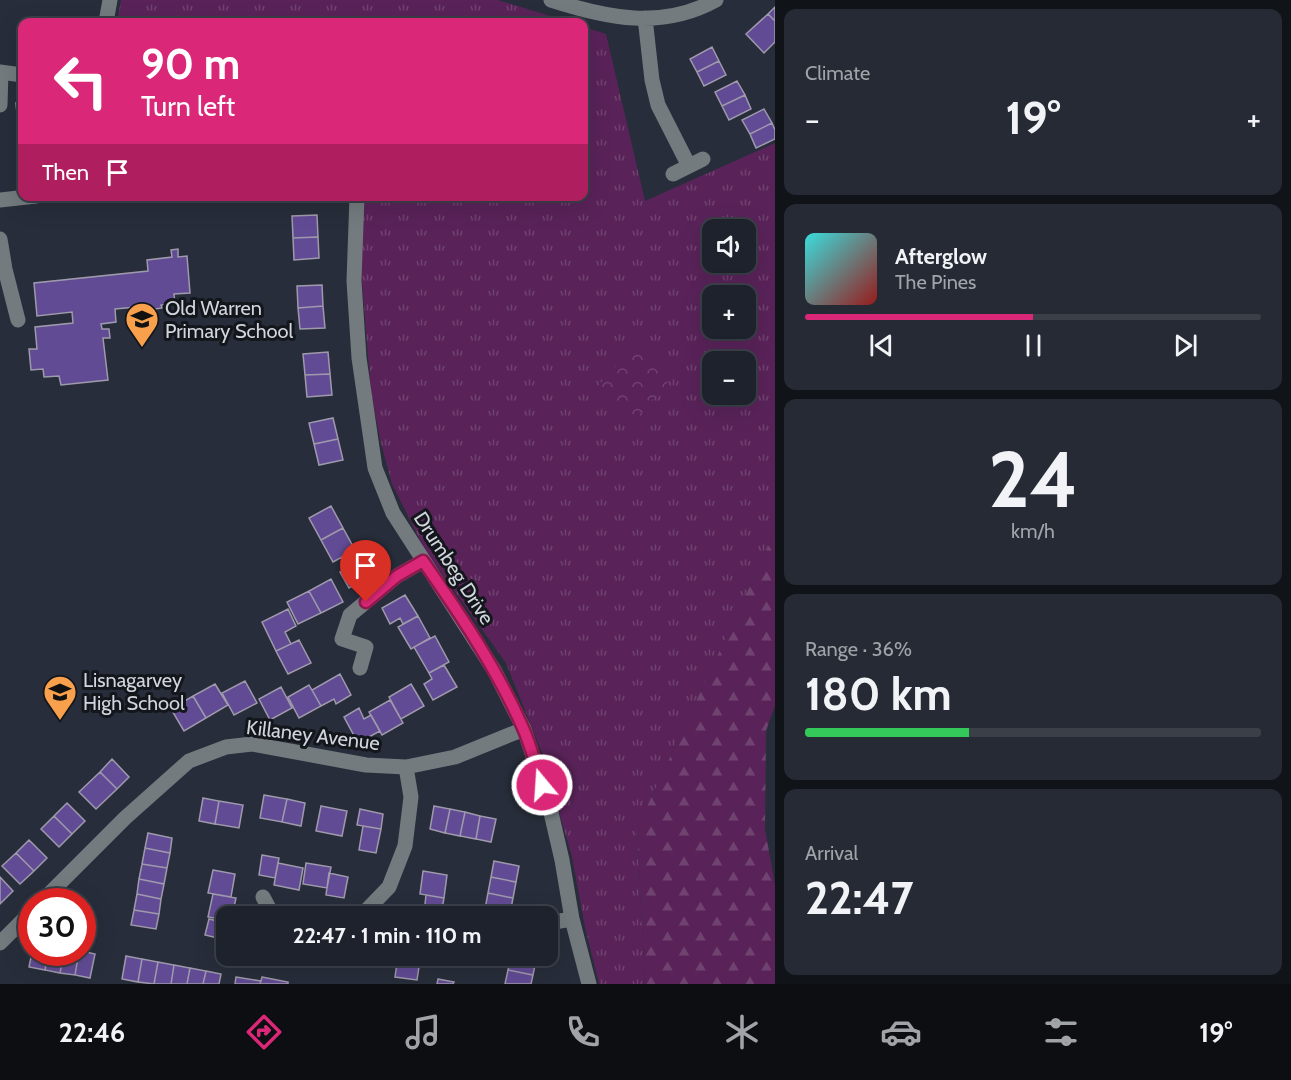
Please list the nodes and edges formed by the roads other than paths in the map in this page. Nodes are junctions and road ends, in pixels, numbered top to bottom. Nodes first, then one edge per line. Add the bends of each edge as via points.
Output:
1 (110, 0) edge
2 (551, 0) edge
3 (716, 0) edge
4 (579, 4) edge
5 (107, 18) edge
6 (645, 18) junction
7 (0, 72) edge
8 (18, 74) edge
9 (0, 105) edge
10 (704, 159) dead end
11 (689, 166) junction
12 (673, 174) dead end
13 (18, 198) edge
14 (0, 200) edge
15 (357, 201) edge
16 (0, 239) edge
17 (18, 320) dead end
18 (423, 561) junction
19 (360, 668) dead end
20 (524, 729) junction
21 (406, 767) junction
22 (55, 888) edge
23 (263, 897) dead end
24 (268, 906) edge
25 (371, 906) edge
26 (572, 919) junction
27 (558, 921) edge
28 (18, 925) edge
29 (0, 943) edge
30 (589, 984) edge

1 - 5 street
2 - 4 street
3 - 6 street via 682,15
4 - 6 street via 620,18
6 - 11 street via 658,105
7 - 8 street
7 - 9 street
10 - 11 street
11 - 12 street
13 - 14 street
15 - 18 street, Drumbeg Drive via 354,281 359,358 375,468 393,513
16 - 17 street
18 - 19 street via 397,576 350,615 342,639 366,647
18 - 20 street, Drumbeg Drive via 494,670
20 - 21 street, Killaney Avenue via 455,757
20 - 26 street, Drumbeg Drive via 549,804
21 - 22 street, Killaney Avenue via 366,765 252,744 226,747 189,761
21 - 25 street via 411,797 405,846 389,887
23 - 24 street
26 - 27 street
26 - 30 street, Drumbeg Drive
28 - 29 street

